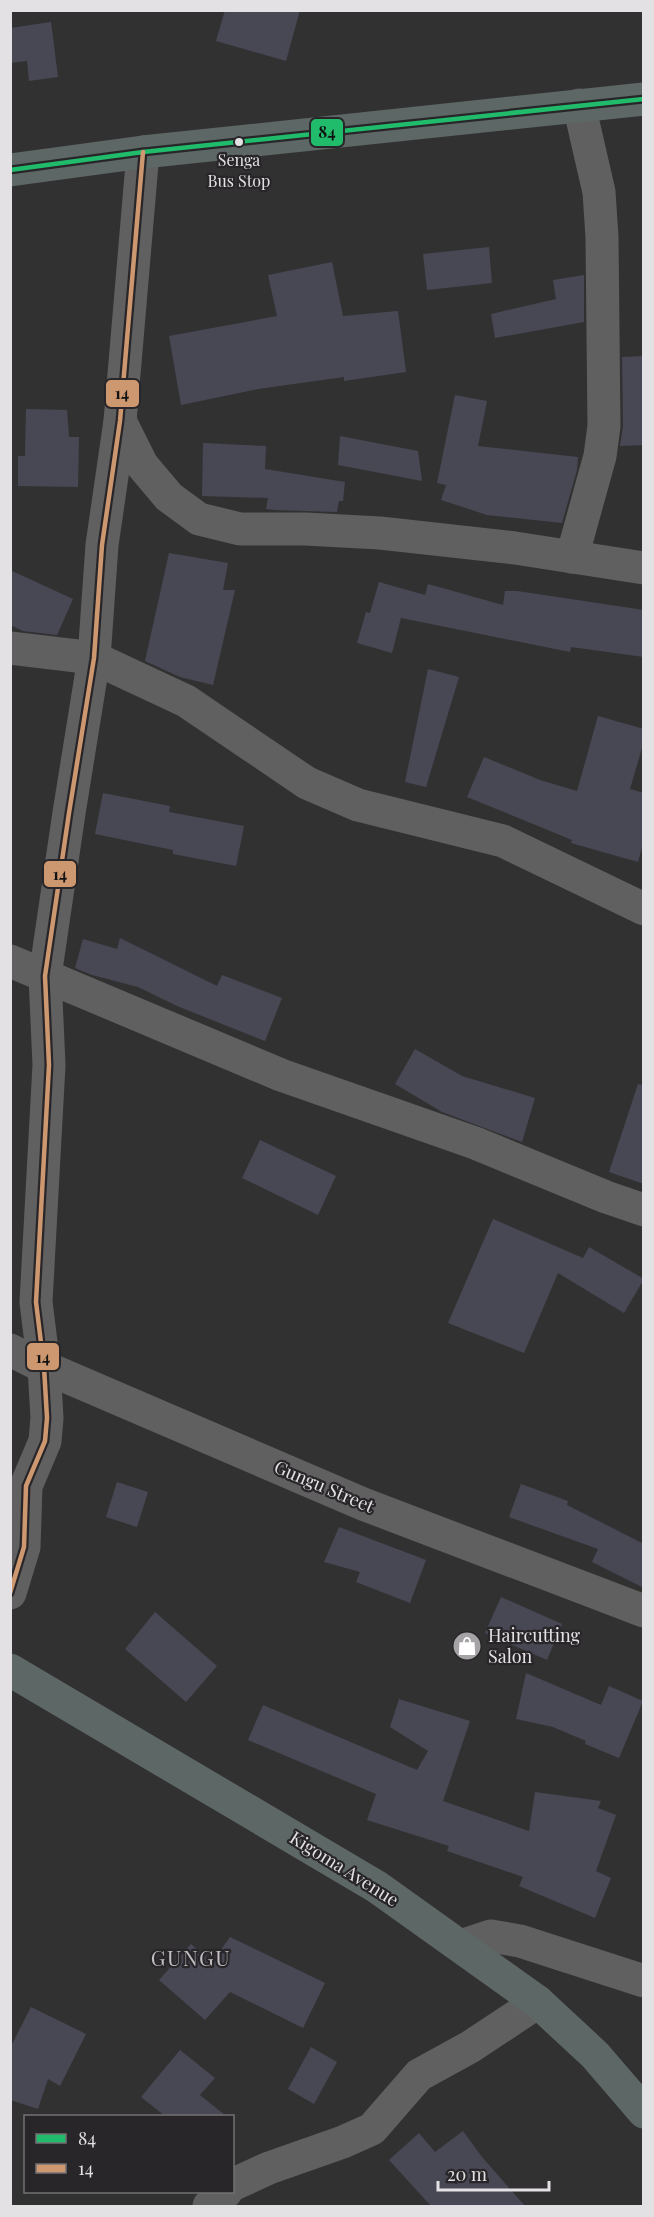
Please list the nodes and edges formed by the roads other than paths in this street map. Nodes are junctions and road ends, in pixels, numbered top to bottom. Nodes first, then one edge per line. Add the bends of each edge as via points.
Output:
1 (644, 99) edge
2 (579, 105) junction
3 (143, 152) junction
4 (10, 170) edge
5 (120, 421) junction
6 (572, 557) junction
7 (644, 568) edge
8 (10, 648) edge
9 (94, 658) junction
10 (644, 909) edge
11 (10, 961) edge
12 (45, 976) junction
13 (644, 1210) edge
14 (10, 1350) edge
15 (44, 1367) junction
16 (10, 1593) edge
17 (644, 1611) edge
18 (10, 1670) edge
19 (460, 1946) junction
20 (644, 1981) edge
21 (538, 2002) junction
22 (644, 2112) edge
23 (234, 2184) edge
24 (225, 2193) edge
25 (209, 2206) edge

1 - 2 main road
2 - 3 main road
2 - 6 street via 600,204 604,426 600,456
3 - 4 main road
3 - 5 street
5 - 6 street via 142,465 169,497 199,519 240,529 380,533
5 - 9 street via 102,546
6 - 7 street
8 - 9 street
9 - 10 street via 186,701 307,783 358,805 503,841
9 - 12 street
11 - 12 street
12 - 13 street via 281,1075 474,1143
12 - 15 street via 49,1065 36,1302
14 - 15 street, Gungu Street
15 - 16 street via 45,1441 26,1486 24,1547
15 - 17 street, Gungu Street via 363,1504
18 - 19 main road, Kigoma Avenue via 377,1887
19 - 20 street via 491,1936 520,1941
19 - 21 main road, Kigoma Avenue
21 - 22 main road, Kigoma Avenue via 595,2055
21 - 23 street via 419,2075 372,2129
24 - 25 street

